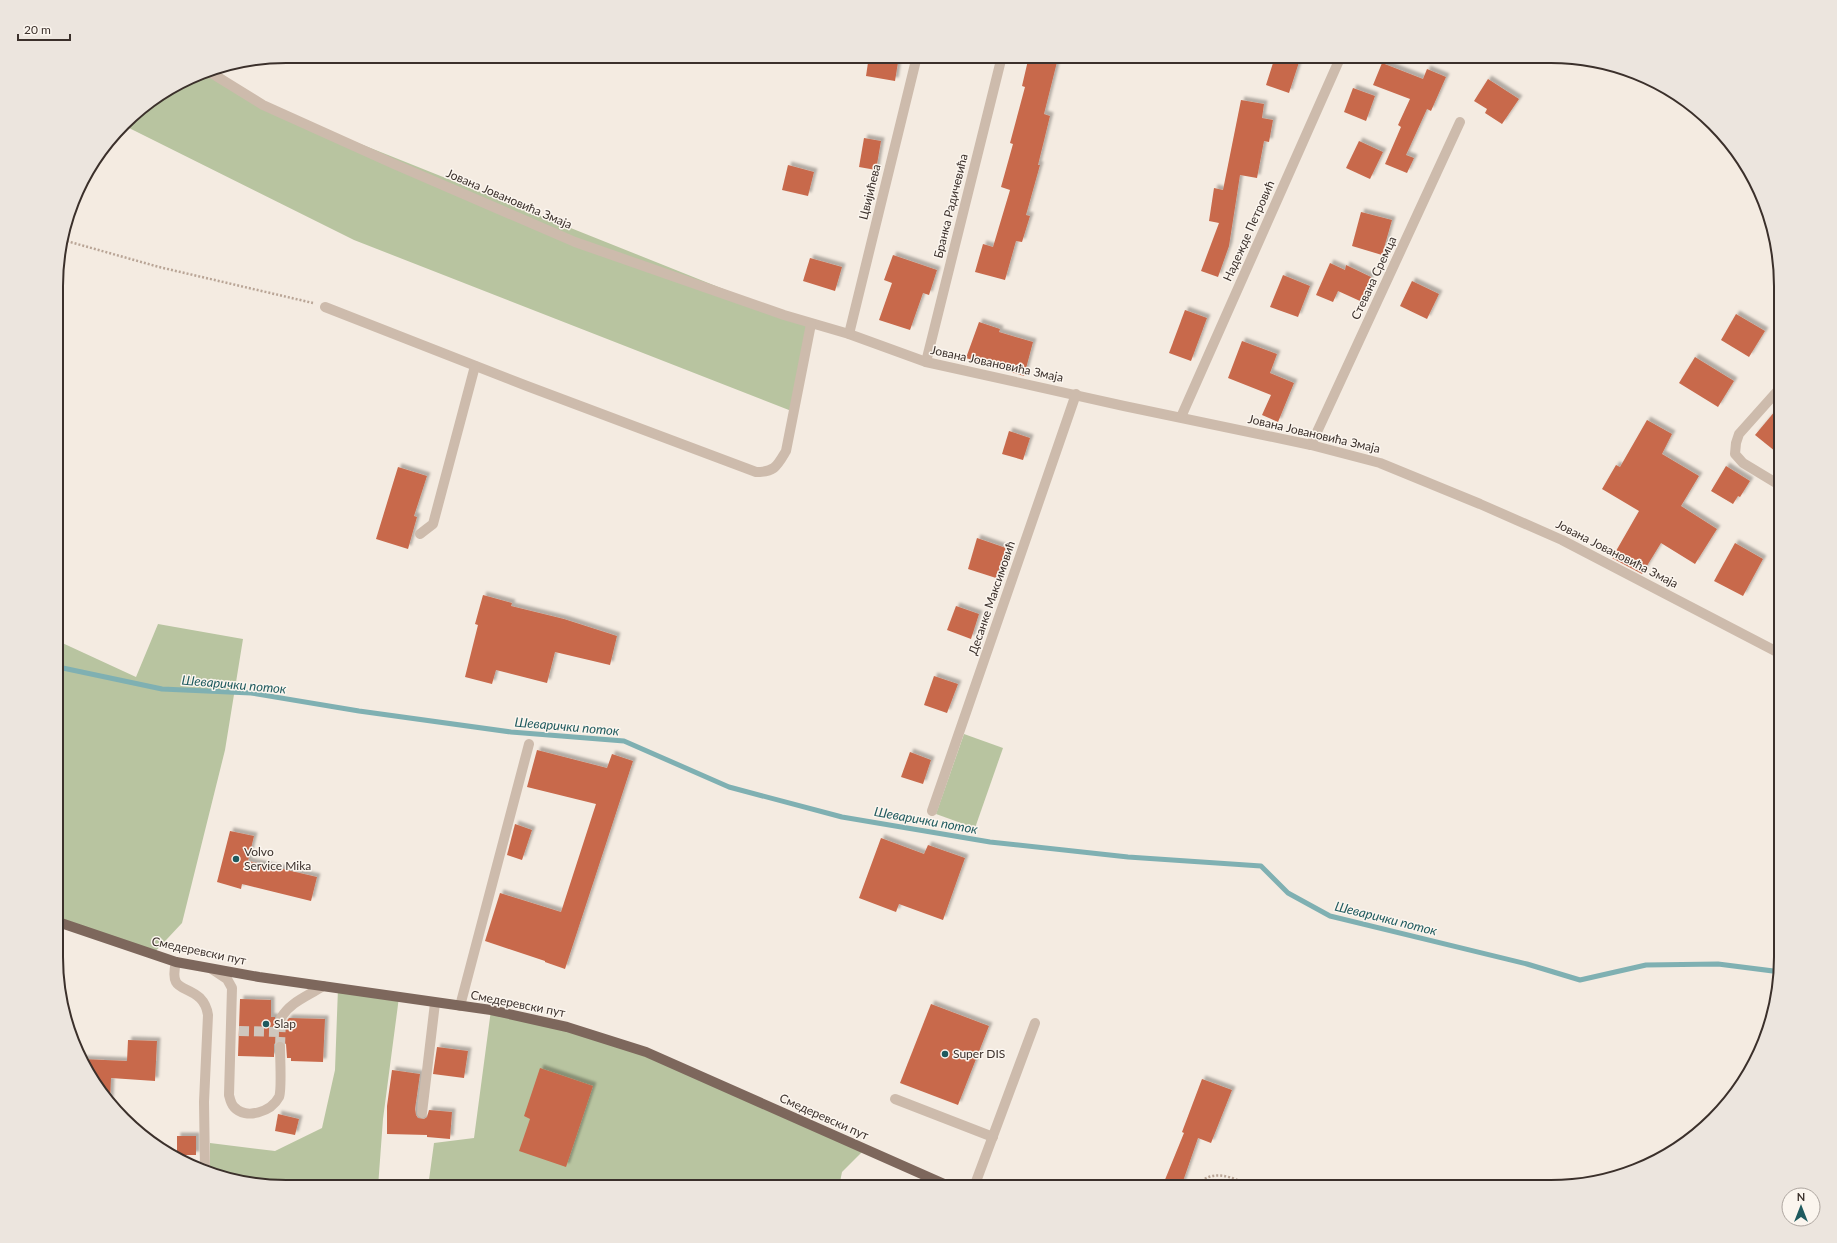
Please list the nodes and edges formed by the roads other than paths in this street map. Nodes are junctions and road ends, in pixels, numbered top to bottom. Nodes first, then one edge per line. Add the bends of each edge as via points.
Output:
1 (915, 63) edge
2 (1000, 63) edge
3 (1338, 63) edge
4 (214, 75) edge
5 (1460, 122) dead end
6 (325, 306) road end
7 (811, 324) junction
8 (849, 334) junction
9 (926, 362) junction
10 (475, 366) junction
11 (1076, 394) junction
12 (1774, 394) edge
13 (1181, 417) junction
14 (1311, 445) junction
15 (1774, 482) edge
16 (420, 534) dead end
17 (1774, 651) edge
18 (529, 744) dead end
19 (932, 811) dead end
20 (63, 924) edge
21 (176, 962) junction
22 (212, 969) junction
23 (323, 986) junction
24 (435, 1003) junction
25 (460, 1006) junction
26 (281, 1018) tunnel mouth
27 (1035, 1023) dead end
28 (280, 1047) tunnel mouth
29 (895, 1099) dead end
30 (422, 1113) dead end
31 (993, 1137) junction
32 (204, 1164) edge
33 (935, 1180) edge
34 (977, 1180) edge

1 - 8 street, Цвијићева
2 - 9 street, Бранка Радичевића
3 - 13 street, Надежде Петровић
4 - 7 street, Јована Јовановића Змаја via 270,108 575,242
5 - 14 street, Стевана Сремца
6 - 10 street
7 - 8 street, Јована Јовановића Змаја
7 - 10 street via 786,451 776,468 764,472 756,472
8 - 9 street, Јована Јовановића Змаја
9 - 11 street, Јована Јовановића Змаја
10 - 16 street via 432,524
11 - 13 street, Јована Јовановића Змаја
11 - 19 street, Десанке Максимовић
12 - 15 street via 1739,434 1735,454 1743,463
13 - 14 street, Јована Јовановића Змаја
14 - 17 street, Јована Јовановића Змаја via 1380,463 1562,540
18 - 25 street
20 - 21 main road, Смедеревски пут
21 - 22 main road, Смедеревски пут
21 - 32 street via 175,980 181,988 200,998 206,1005 208,1015
22 - 23 main road, Смедеревски пут
22 - 28 street via 227,979 232,988 235,1031 229,1095 233,1106 242,1113 252,1114 271,1107 279,1096
23 - 24 main road, Смедеревски пут
23 - 26 street via 286,1009
24 - 25 main road, Смедеревски пут
24 - 30 street
25 - 33 main road, Смедеревски пут via 567,1027 646,1052
27 - 31 street
29 - 31 street
31 - 34 street

